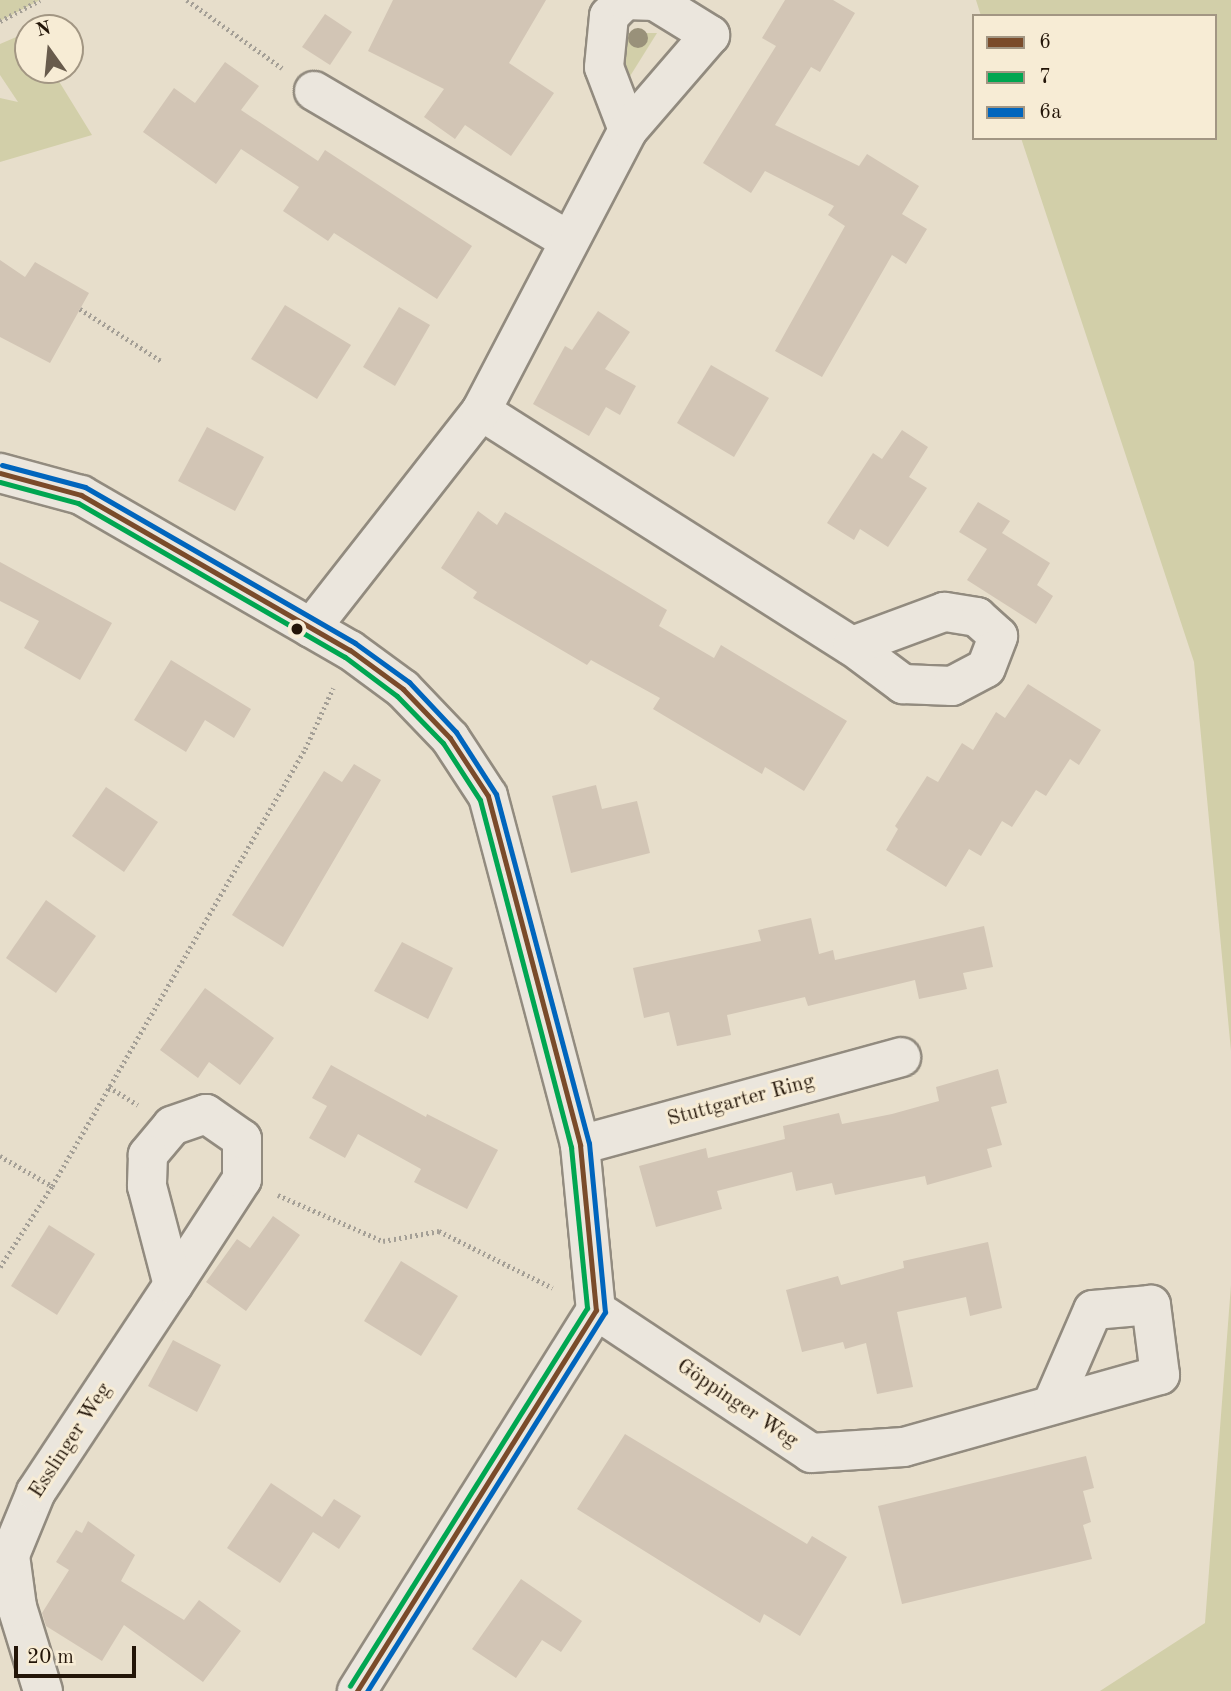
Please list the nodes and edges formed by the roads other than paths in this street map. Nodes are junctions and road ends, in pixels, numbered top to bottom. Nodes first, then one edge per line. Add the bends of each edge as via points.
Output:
1 (314, 91) road end
2 (628, 130) dead end
3 (568, 240) junction
4 (481, 411) junction
5 (0, 473) edge
6 (312, 628) junction
7 (852, 646) dead end
8 (901, 1056) dead end
9 (580, 1145) junction
10 (173, 1285) junction
11 (596, 1310) junction
12 (1053, 1402) dead end
13 (43, 1691) edge
14 (358, 1691) edge

1 - 3 street
2 - 3 street
3 - 4 street
4 - 6 street
4 - 7 street
5 - 6 street via 81,495
6 - 9 street via 403,689 450,738 488,796
8 - 9 street, Stuttgarter Ring
9 - 11 street
10 - 10 street, Esslinger Weg via 242,1179 242,1139 206,1114 172,1126 148,1155 147,1186
10 - 13 street, Esslinger Weg via 36,1492 10,1555 17,1607
11 - 12 street, Göppinger Weg via 811,1453 904,1447
11 - 14 street

